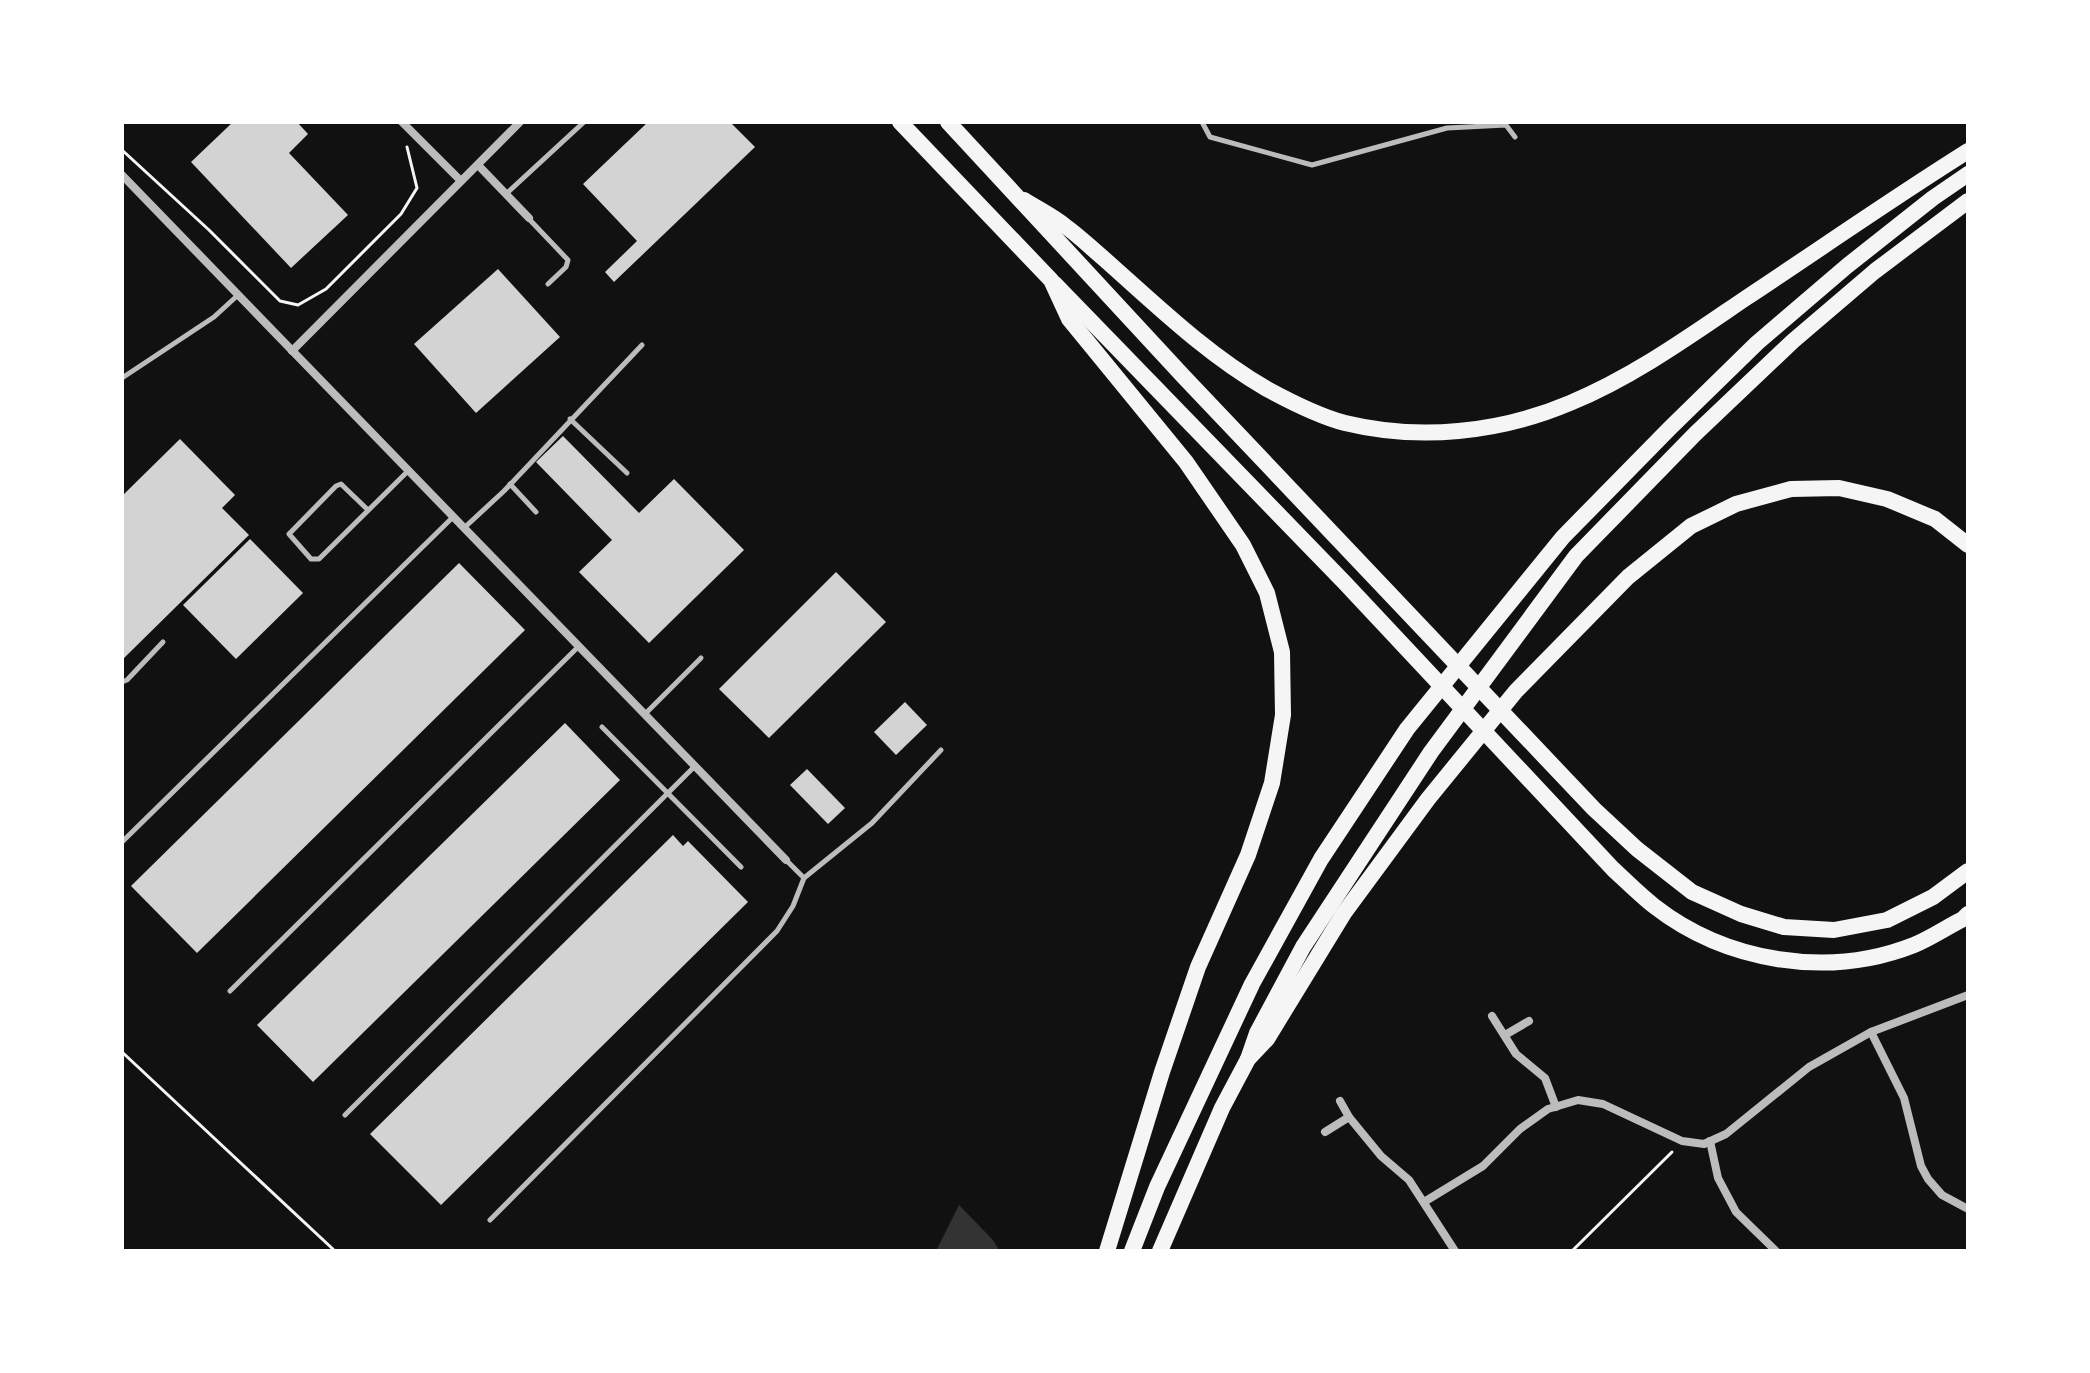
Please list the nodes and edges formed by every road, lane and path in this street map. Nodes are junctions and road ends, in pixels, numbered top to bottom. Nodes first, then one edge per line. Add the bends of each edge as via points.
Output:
1 (402, 122) edge
2 (520, 122) edge
3 (584, 122) edge
4 (900, 122) edge
5 (948, 122) edge
6 (1202, 122) edge
7 (1515, 137) dead end
8 (400, 139) dead end
9 (122, 150) edge
10 (1968, 151) edge
11 (478, 165) junction
12 (1968, 174) edge
13 (122, 175) edge
14 (461, 181) junction
15 (506, 194) junction
16 (1018, 197) junction
17 (1968, 201) edge
18 (529, 218) joint
19 (1051, 280) junction
20 (548, 284) dead end
21 (238, 295) junction
22 (642, 345) dead end
23 (292, 351) junction
24 (122, 378) edge
25 (570, 419) junction
26 (409, 470) junction
27 (627, 473) dead end
28 (510, 484) junction
29 (368, 510) junction
30 (536, 512) dead end
31 (453, 517) junction
32 (464, 528) junction
33 (1968, 545) edge
34 (163, 642) dead end
35 (579, 646) junction
36 (701, 658) dead end
37 (122, 682) edge
38 (645, 714) junction
39 (602, 727) dead end
40 (941, 750) dead end
41 (695, 766) junction
42 (668, 793) junction
43 (122, 842) edge
44 (786, 860) joint
45 (741, 867) dead end
46 (1968, 871) edge
47 (804, 878) junction
48 (1968, 914) edge
49 (230, 991) dead end
50 (1968, 995) edge
51 (1492, 1016) dead end
52 (1529, 1021) dead end
53 (1871, 1032) junction
54 (1505, 1035) junction
55 (122, 1052) edge
56 (1248, 1059) junction
57 (1340, 1101) dead end
58 (1556, 1107) junction
59 (345, 1115) dead end
60 (1349, 1117) junction
61 (1325, 1132) dead end
62 (1682, 1141) junction
63 (1710, 1141) junction
64 (1424, 1202) junction
65 (1968, 1209) edge
66 (490, 1220) dead end
67 (335, 1251) edge
68 (1107, 1251) edge
69 (1132, 1251) edge
70 (1160, 1251) edge
71 (1455, 1251) edge
72 (1572, 1251) edge
73 (1776, 1251) edge

1 - 14 street
2 - 11 street
3 - 15 lane
4 - 19 main road
5 - 16 main road
6 - 7 lane via 1210,137 1312,165 1447,128 1506,125
8 - 9 path via 417,188 401,214 326,289 298,305 280,301
10 - 16 main road via 1632,372 1569,403 1469,431 1387,431 1343,422 1255,382 1065,225
11 - 14 street
11 - 15 street
12 - 69 main road via 1847,266 1670,428 1563,537 1407,729 1321,859 1252,984
13 - 21 street
14 - 23 street
15 - 18 street
16 - 46 main road via 1539,752 1604,819 1692,892 1784,927 1834,930 1887,920 1933,897
17 - 56 main road via 1793,341 1576,556 1431,752 1303,947
18 - 20 lane via 568,260
19 - 48 main road via 1655,907 1731,948 1819,964 1865,959 1914,945
19 - 68 main road via 1069,319 1186,462 1243,545 1267,593 1282,652 1283,715 1272,783 1248,855 1198,967
21 - 23 street
21 - 24 lane
22 - 25 lane
23 - 26 street
25 - 27 lane
25 - 28 lane
26 - 29 lane
26 - 31 street
28 - 30 lane
28 - 32 lane
29 - 29 lane via 319,559 311,559 289,534 341,484
31 - 32 street
31 - 43 lane
32 - 35 street
33 - 56 main road via 1935,519 1887,499 1839,488 1791,489 1736,504 1691,526 1628,577 1516,691 1418,811 1344,913 1267,1039
34 - 37 lane
35 - 38 street
35 - 49 lane
36 - 38 lane
38 - 41 street
39 - 42 lane
40 - 47 lane via 872,823
41 - 42 lane
41 - 44 street
42 - 45 lane
42 - 59 lane
44 - 47 lane
47 - 66 lane via 777,931
50 - 53 street
51 - 54 street
52 - 54 street
53 - 63 street via 1809,1067
53 - 65 street via 1904,1098 1928,1179 1942,1195
54 - 58 street via 1516,1054 1545,1078
55 - 67 path
56 - 70 main road
57 - 60 street
58 - 62 street via 1578,1100 1603,1104
58 - 64 street via 1520,1129 1483,1166
60 - 61 street
60 - 64 street
62 - 63 street
62 - 72 path
63 - 73 street via 1718,1178 1736,1212
64 - 71 street

